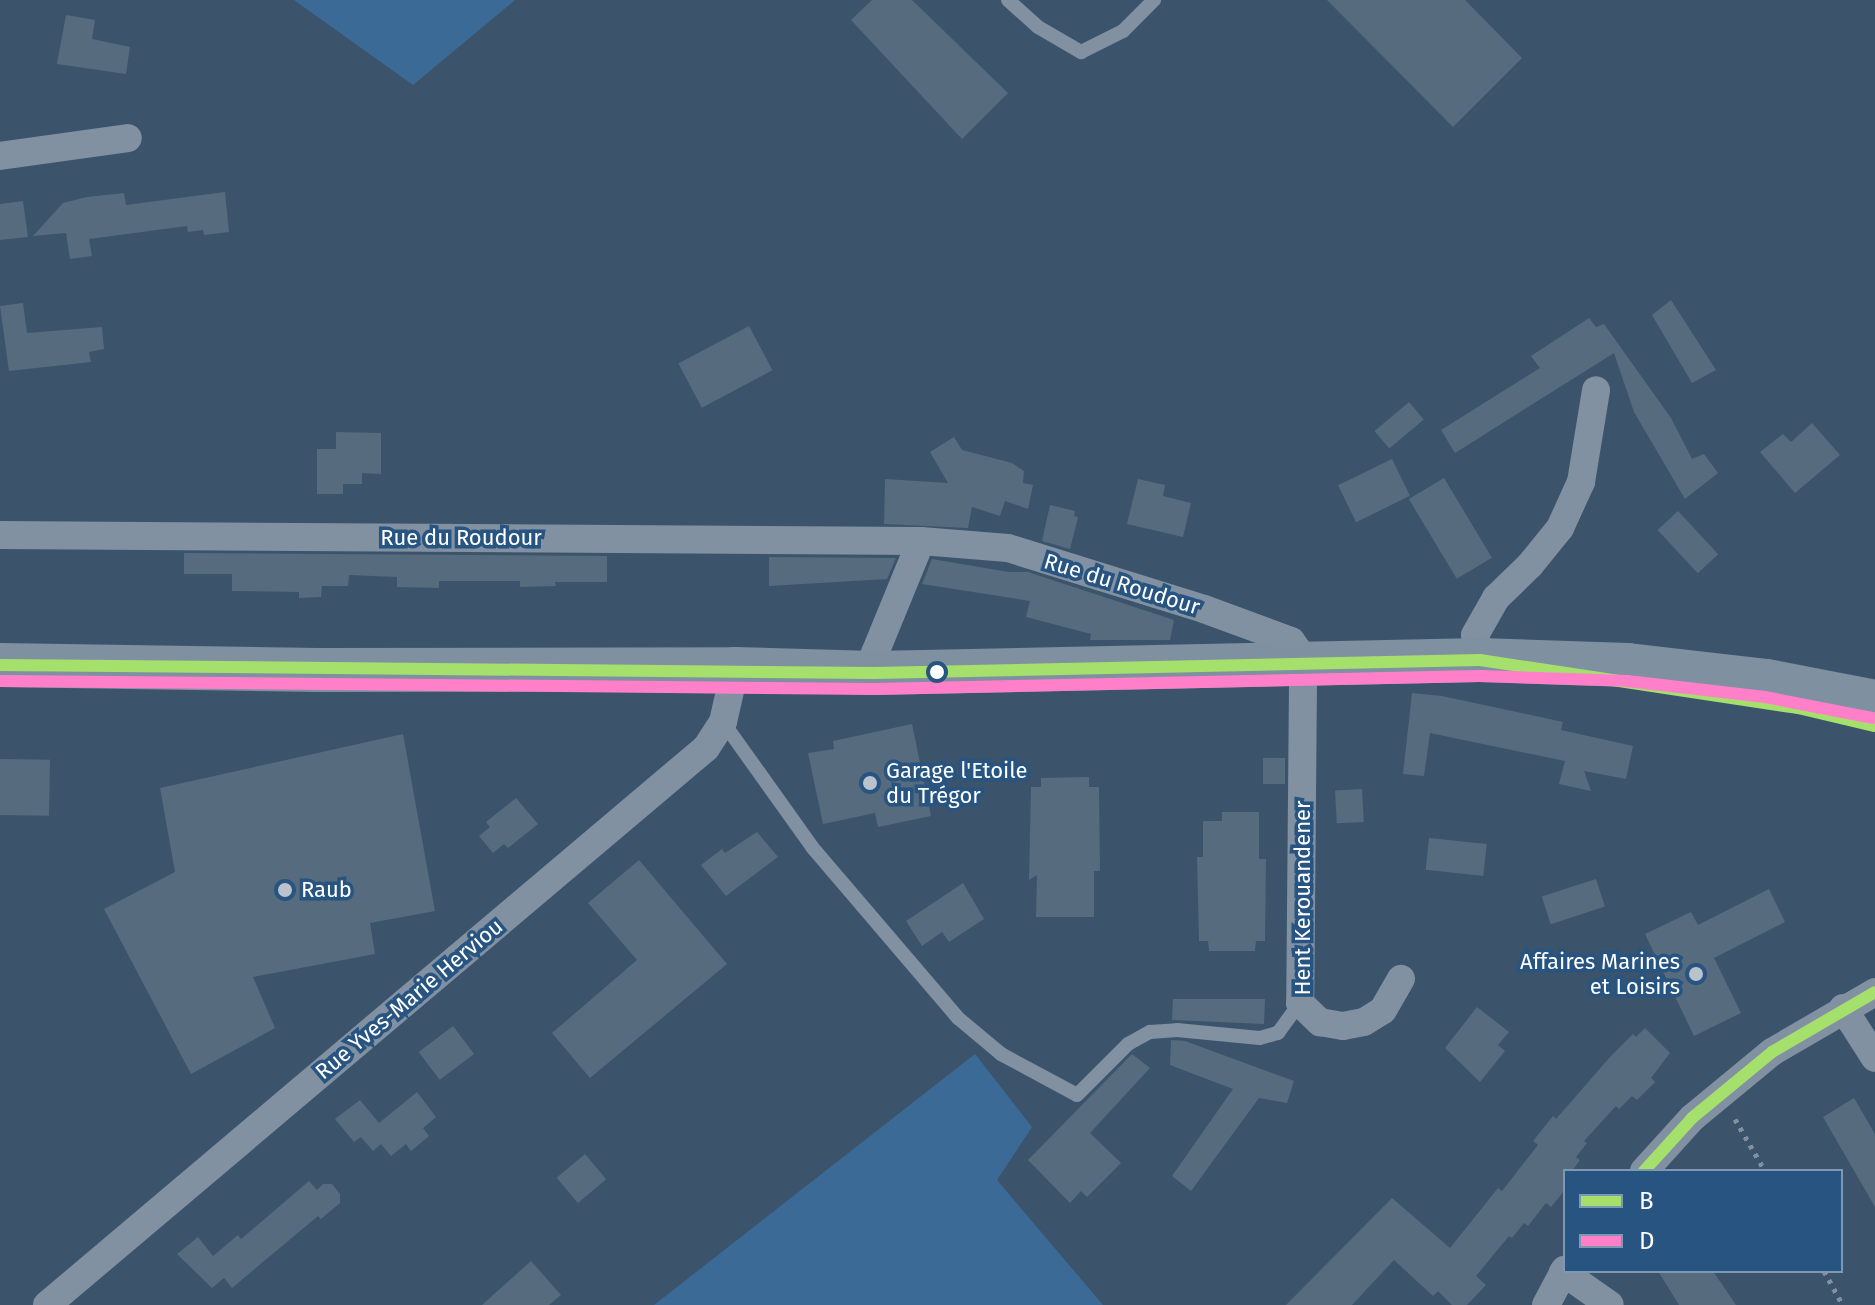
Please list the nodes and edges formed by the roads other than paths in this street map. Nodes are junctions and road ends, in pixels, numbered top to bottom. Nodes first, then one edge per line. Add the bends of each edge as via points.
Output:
1 (1008, 0) edge
2 (1154, 0) edge
3 (128, 138) dead end
4 (0, 156) edge
5 (1596, 390) dead end
6 (0, 535) edge
7 (921, 541) junction
8 (1480, 660) junction
9 (1308, 664) junction
10 (0, 665) edge
11 (735, 669) junction
12 (874, 673) junction
13 (1875, 702) edge
14 (723, 722) junction
15 (1875, 726) edge
16 (1401, 979) dead end
17 (1875, 992) edge
18 (1300, 1003) junction
19 (1843, 1008) junction
20 (1875, 1058) edge
21 (1646, 1169) edge
22 (1563, 1273) edge
23 (1567, 1273) edge
24 (47, 1305) edge
25 (1546, 1305) edge
26 (1610, 1305) edge

1 - 2 lane via 1038,27 1081,52 1123,31
3 - 4 street
5 - 8 street via 1581,482 1560,528 1489,610 1475,635
6 - 7 street, Rue du Roudour
7 - 9 street, Rue du Roudour via 1008,548 1204,609 1291,641
7 - 12 street via 875,653
8 - 9 main road
8 - 13 main road via 1628,665 1767,681
8 - 15 main road via 1798,708
9 - 12 main road
9 - 18 street, Hent Kerouandener via 1303,682
10 - 11 main road
11 - 12 main road
11 - 14 street, Rue Yves-Marie Herviou
14 - 18 lane via 812,847 958,1018 1001,1054 1077,1095 1128,1044 1150,1032 1260,1038 1278,1033
14 - 24 street, Rue Yves-Marie Herviou via 706,748
16 - 18 street, Hent Kerouandener via 1383,1010 1364,1022 1320,1022
17 - 19 street
19 - 20 street
19 - 21 street via 1772,1052 1692,1118
22 - 25 street
23 - 26 street

